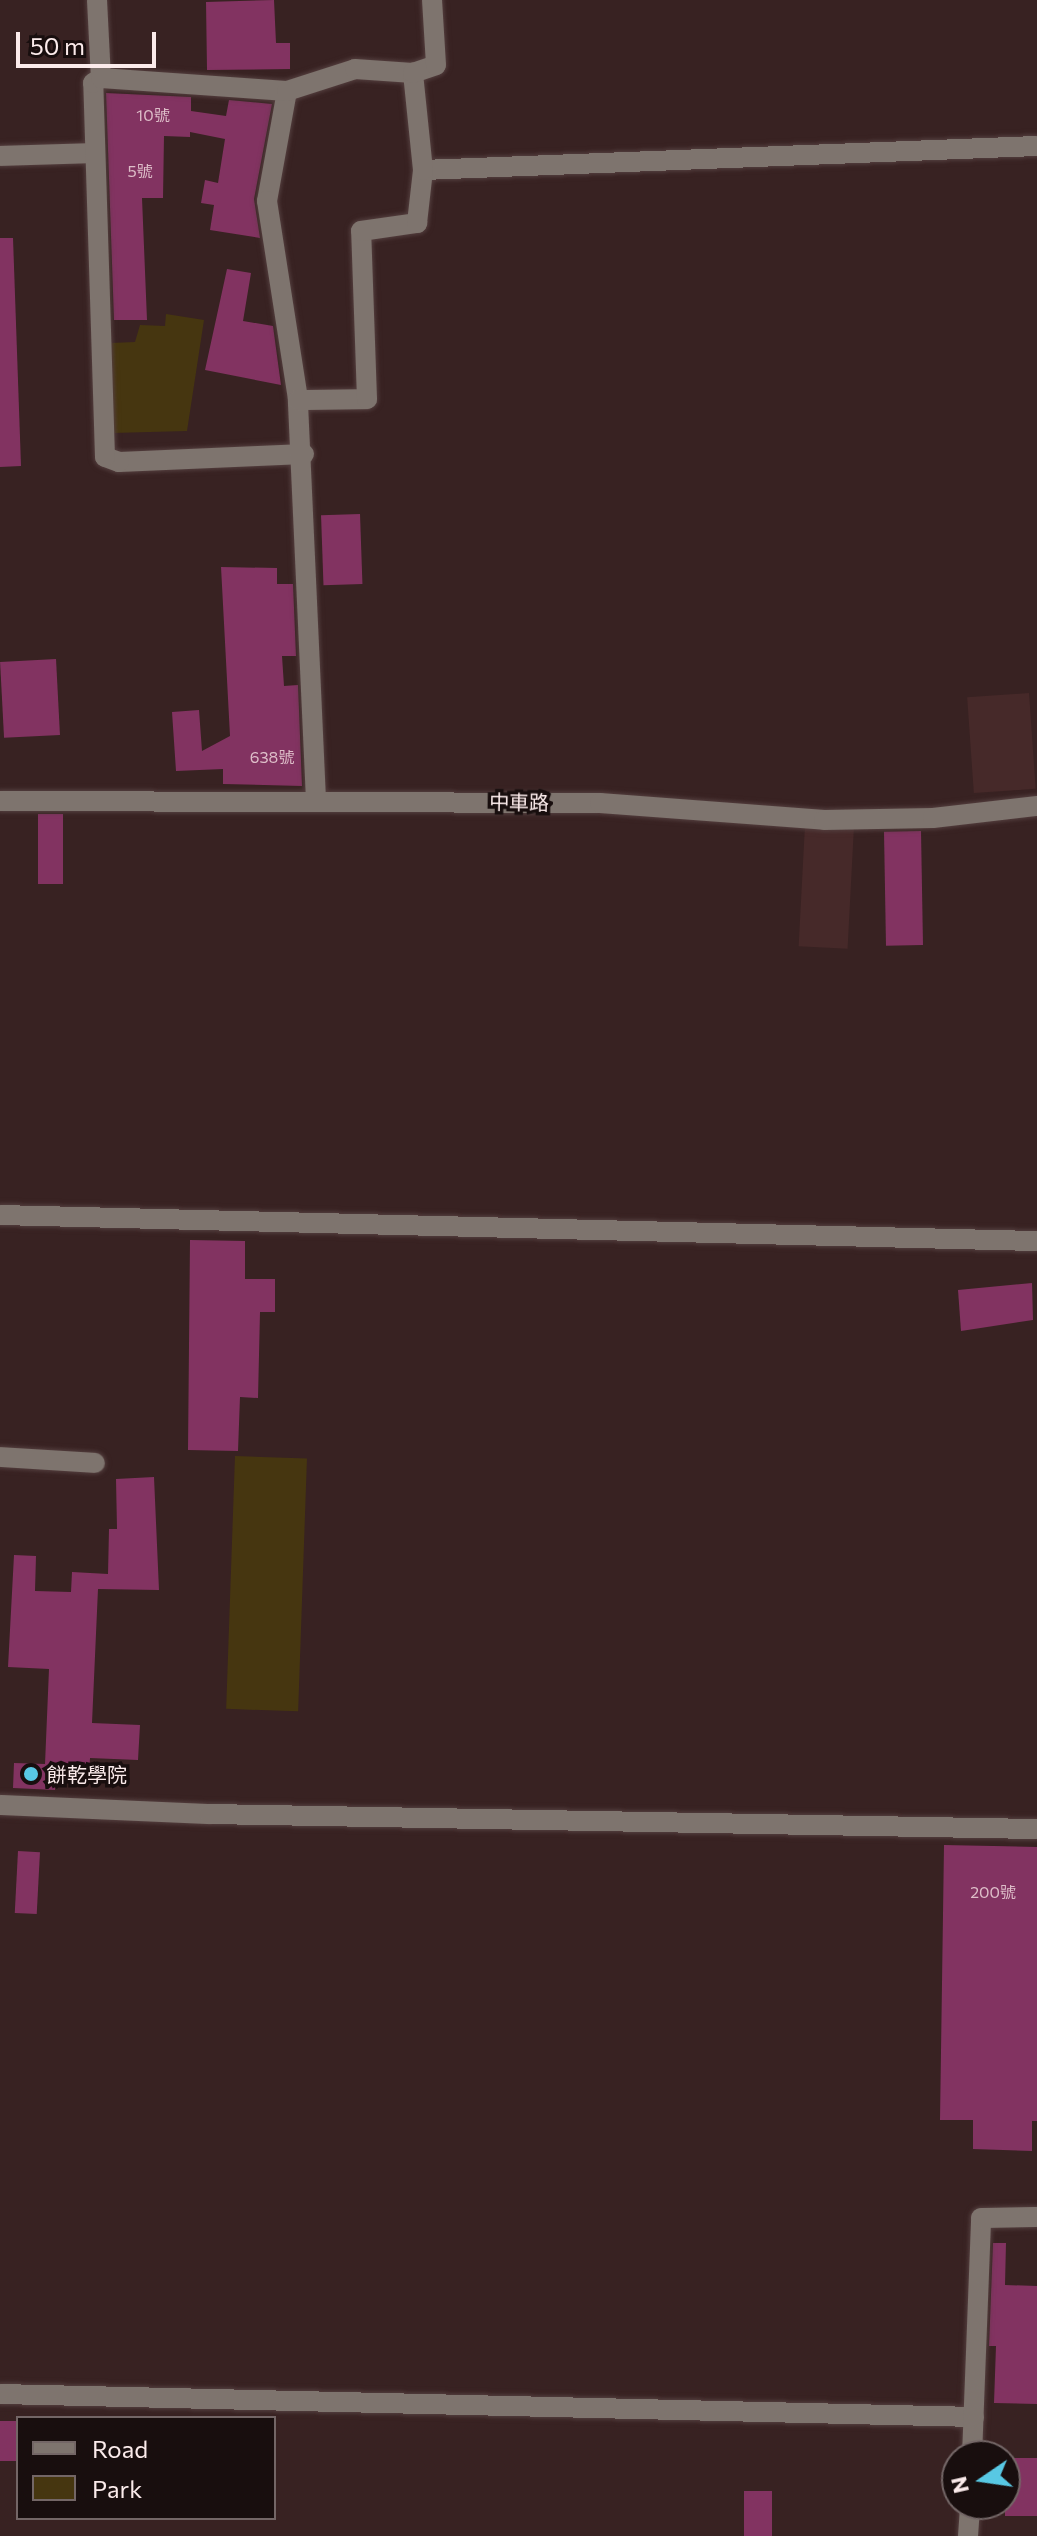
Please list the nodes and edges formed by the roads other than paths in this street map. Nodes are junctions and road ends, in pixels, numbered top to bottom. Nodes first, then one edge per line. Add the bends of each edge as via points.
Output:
1 (97, 0) edge
2 (432, 0) edge
3 (413, 73) junction
4 (101, 78) junction
5 (287, 91) junction
6 (1037, 146) edge
7 (94, 153) junction
8 (0, 156) edge
9 (423, 170) junction
10 (298, 400) junction
11 (304, 454) junction
12 (316, 800) junction
13 (0, 801) edge
14 (1037, 806) edge
15 (0, 1215) edge
16 (1037, 1241) edge
17 (0, 1457) edge
18 (95, 1463) dead end
19 (0, 1805) edge
20 (1037, 1829) edge
21 (1037, 2217) edge
22 (0, 2394) edge
23 (974, 2417) junction
24 (973, 2440) edge

1 - 4 street
2 - 3 street via 436,65
3 - 5 street via 355,69
3 - 9 street
4 - 5 street
4 - 7 street via 93,83
5 - 10 street via 267,201
6 - 9 street
7 - 8 street
7 - 11 street via 105,457 119,462
9 - 10 street via 417,223 361,231 367,399
10 - 11 street
11 - 12 street
12 - 13 street, 中車路
12 - 14 street, 中車路 via 600,803 824,820 933,818
15 - 16 street
17 - 18 street
19 - 20 street via 209,1814
21 - 23 street via 981,2218
22 - 23 street
23 - 24 street

